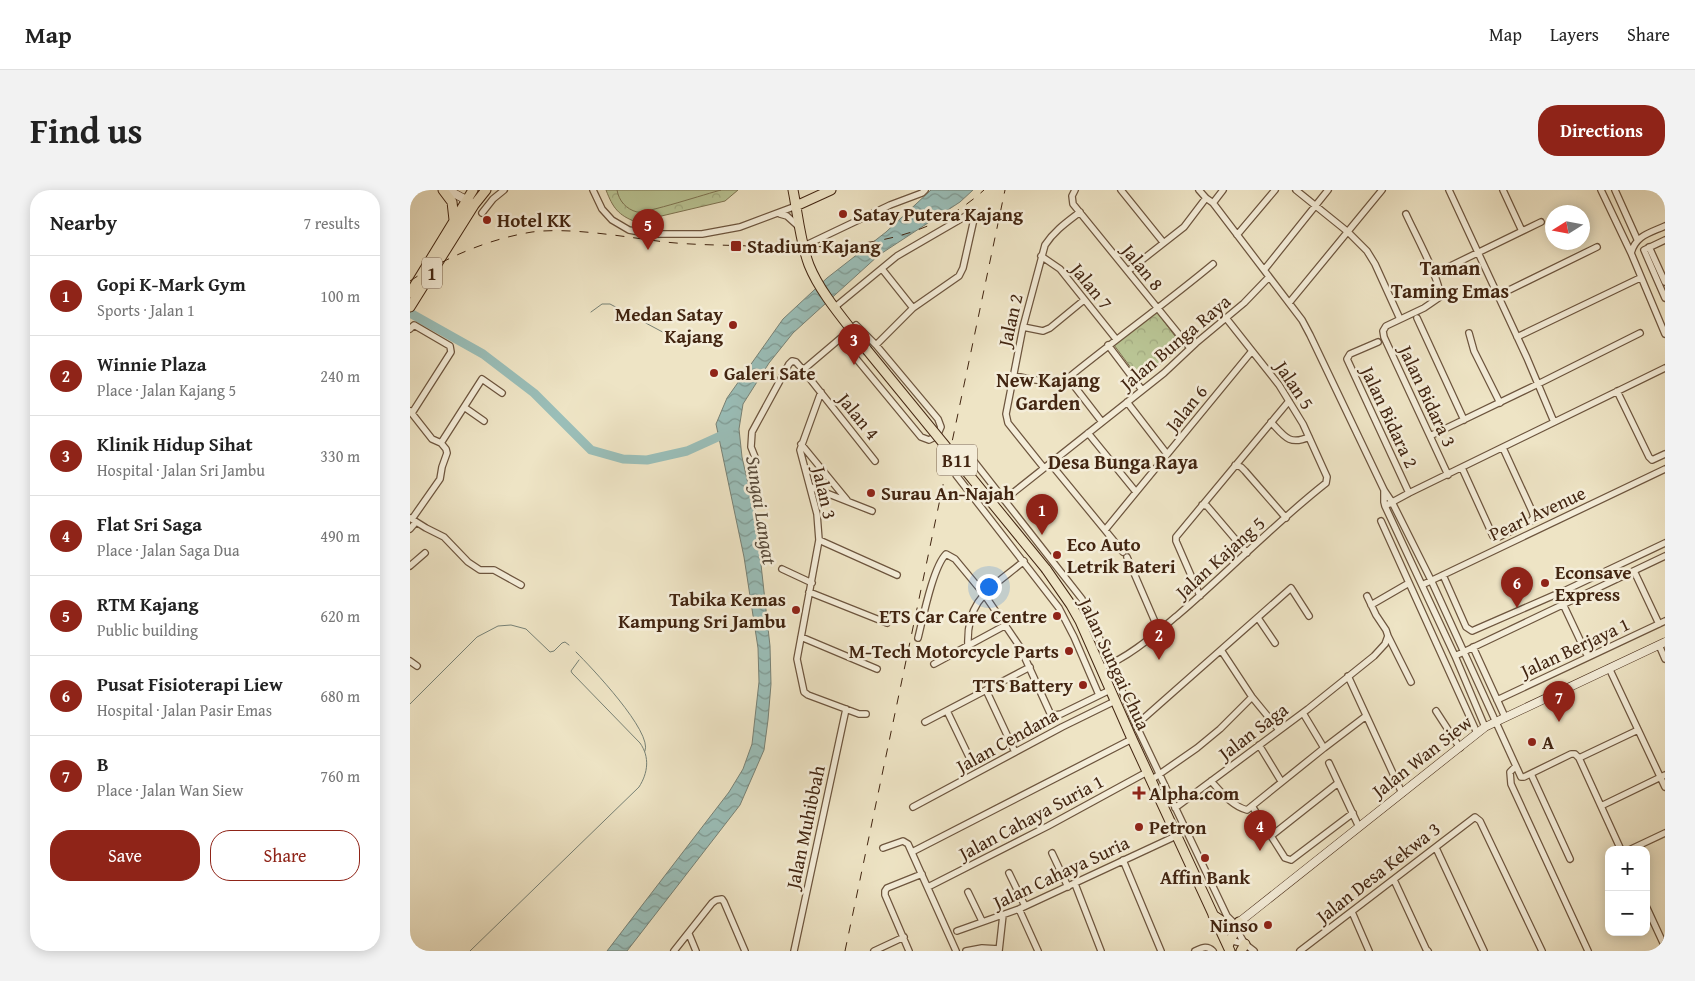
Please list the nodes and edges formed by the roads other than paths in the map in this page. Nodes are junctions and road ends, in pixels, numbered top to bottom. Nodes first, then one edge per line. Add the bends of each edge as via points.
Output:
1 (443, 190) edge
2 (448, 190) edge
3 (473, 190) edge
4 (486, 190) edge
5 (504, 190) edge
6 (594, 190) edge
7 (793, 190) edge
8 (831, 190) edge
9 (925, 190) edge
10 (1075, 190) edge
11 (1121, 190) edge
12 (1199, 190) edge
13 (1223, 190) edge
14 (1275, 190) edge
15 (1296, 190) edge
16 (1328, 190) edge
17 (1382, 190) edge
18 (1449, 190) edge
19 (1503, 190) edge
20 (1601, 190) edge
21 (1615, 190) edge
22 (1206, 198) junction
23 (470, 202) junction
24 (1213, 203) junction
25 (796, 206) junction
26 (1316, 206) junction
27 (1080, 212) junction
28 (482, 213) dead end
29 (778, 214) junction
30 (1406, 214) dead end
31 (454, 220) junction
32 (1541, 222) dead end
33 (1665, 226) edge
34 (800, 229) junction
35 (1522, 231) junction
36 (1348, 232) junction
37 (1237, 235) junction
38 (1637, 239) junction
39 (1665, 240) edge
40 (1163, 242) junction
41 (804, 246) junction
42 (1597, 247) dead end
43 (1478, 253) junction
44 (1631, 253) junction
45 (1042, 256) junction
46 (1214, 264) dead end
47 (882, 269) junction
48 (1264, 270) junction
49 (1128, 271) junction
50 (1434, 274) junction
51 (1270, 277) junction
52 (1640, 278) junction
53 (1663, 284) edge
54 (410, 293) edge
55 (1498, 296) junction
56 (1665, 298) edge
57 (1084, 300) junction
58 (1288, 302) junction
59 (834, 305) junction
60 (410, 306) edge
61 (913, 308) junction
62 (1157, 308) junction
63 (1226, 318) junction
64 (1400, 318) junction
65 (1417, 318) dead end
66 (1023, 327) junction
67 (410, 329) edge
68 (852, 329) junction
69 (1468, 333) dead end
70 (1640, 333) dead end
71 (1665, 334) edge
72 (1517, 337) junction
73 (840, 339) junction
74 (1116, 339) junction
75 (1378, 342) dead end
76 (1108, 345) junction
77 (871, 348) junction
78 (1190, 348) junction
79 (1252, 351) junction
80 (1665, 368) edge
81 (802, 370) junction
82 (1013, 376) junction
83 (1068, 378) junction
84 (1538, 384) junction
85 (1142, 390) junction
86 (820, 392) junction
87 (1617, 392) junction
88 (502, 393) dead end
89 (1127, 402) junction
90 (1289, 402) junction
91 (1500, 402) junction
92 (464, 407) junction
93 (411, 412) edge
94 (1464, 420) junction
95 (484, 421) dead end
96 (1102, 422) junction
97 (1271, 422) junction
98 (1554, 422) junction
99 (1088, 433) junction
100 (1430, 436) junction
101 (1309, 437) junction
102 (441, 443) junction
103 (800, 444) junction
104 (1503, 448) junction
105 (1167, 454) junction
106 (1665, 454) edge
107 (876, 461) dead end
108 (757, 462) dead end
109 (1050, 463) junction
110 (1235, 466) junction
111 (1044, 468) junction
112 (1462, 468) junction
113 (1665, 469) edge
114 (1448, 474) junction
115 (1327, 477) joint
116 (811, 486) junction
117 (1384, 490) junction
118 (1136, 492) junction
119 (1409, 493) junction
120 (847, 500) junction
121 (1004, 500) junction
122 (1392, 502) junction
123 (1202, 505) junction
124 (1385, 506) junction
125 (872, 511) dead end
126 (1286, 518) junction
127 (413, 519) edge
128 (1381, 521) dead end
129 (410, 529) edge
130 (1105, 530) junction
131 (818, 540) junction
132 (1665, 543) edge
133 (425, 553) dead end
134 (1248, 553) junction
135 (1665, 556) edge
136 (1024, 561) junction
137 (410, 566) edge
138 (782, 569) dead end
139 (1634, 571) junction
140 (897, 575) dead end
141 (1443, 575) junction
142 (1431, 580) junction
143 (812, 583) junction
144 (1408, 583) junction
145 (521, 584) dead end
146 (1422, 585) junction
147 (809, 592) junction
148 (984, 594) junction
149 (1200, 596) junction
150 (1367, 596) dead end
151 (1563, 604) junction
152 (1371, 605) junction
153 (1309, 616) dead end
154 (1258, 618) junction
155 (1662, 622) edge
156 (887, 623) dead end
157 (1006, 626) junction
158 (1159, 631) junction
159 (1097, 632) junction
160 (1388, 636) junction
161 (801, 637) junction
162 (918, 638) dead end
163 (1088, 638) junction
164 (1275, 643) dead end
165 (1662, 644) edge
166 (968, 646) junction
167 (1473, 648) junction
168 (1222, 650) junction
169 (1464, 652) junction
170 (1455, 656) junction
171 (1588, 658) junction
172 (1665, 659) edge
173 (410, 661) edge
174 (934, 664) dead end
175 (1112, 664) junction
176 (417, 666) dead end
177 (1030, 667) junction
178 (1101, 668) junction
179 (1609, 668) junction
180 (877, 669) dead end
181 (1348, 676) junction
182 (1411, 682) dead end
183 (986, 690) junction
184 (1110, 690) junction
185 (1099, 695) junction
186 (1252, 697) junction
187 (1497, 700) junction
188 (1115, 701) junction
189 (846, 709) junction
190 (947, 710) junction
191 (1436, 711) dead end
192 (1302, 712) junction
193 (866, 714) dead end
194 (1366, 716) junction
195 (1505, 717) junction
196 (1495, 721) junction
197 (925, 722) dead end
198 (1136, 724) junction
199 (1485, 727) junction
200 (1279, 730) junction
201 (1638, 730) junction
202 (1477, 733) junction
203 (1132, 739) junction
204 (1259, 745) junction
205 (1324, 748) junction
206 (1460, 748) junction
207 (1015, 752) junction
208 (1579, 758) junction
209 (1329, 763) dead end
210 (973, 765) dead end
211 (1516, 766) junction
212 (1159, 774) junction
213 (1531, 774) junction
214 (1149, 776) junction
215 (1663, 776) edge
216 (1211, 781) junction
217 (1281, 781) junction
218 (1338, 783) junction
219 (1665, 787) edge
220 (1402, 793) junction
221 (1252, 806) junction
222 (1600, 806) junction
223 (913, 807) dead end
224 (1175, 808) junction
225 (1353, 813) junction
226 (1359, 827) junction
227 (1665, 833) edge
228 (1176, 836) junction
229 (1272, 836) junction
230 (1618, 846) edge
231 (1637, 846) edge
232 (883, 848) dead end
233 (1436, 848) junction
234 (912, 852) junction
235 (1052, 852) dead end
236 (1570, 859) dead end
237 (1123, 860) junction
238 (1009, 873) dead end
239 (922, 874) junction
240 (1210, 880) junction
241 (1394, 880) junction
242 (1076, 884) junction
243 (1200, 885) junction
244 (928, 887) junction
245 (1068, 887) junction
246 (968, 892) dead end
247 (1022, 908) junction
248 (1352, 912) junction
249 (1003, 915) junction
250 (1213, 915) junction
251 (1650, 915) edge
252 (982, 921) junction
253 (1237, 923) junction
254 (957, 931) dead end
255 (688, 934) junction
256 (904, 938) junction
257 (1227, 942) edge
258 (1665, 947) edge
259 (1243, 948) edge
260 (999, 950) edge
261 (674, 951) edge
262 (696, 951) edge
263 (745, 951) edge
264 (794, 951) edge
265 (874, 951) edge
266 (910, 951) edge
267 (956, 951) edge
268 (966, 951) edge
269 (1038, 951) edge
270 (1100, 951) edge
271 (1161, 951) edge
272 (1195, 951) edge
273 (1213, 951) edge
274 (1254, 951) edge
275 (1300, 951) edge
276 (1369, 951) edge
277 (1428, 951) edge
278 (1484, 951) edge
279 (1542, 951) edge
280 (1588, 951) edge

1 - 31 main road via 452,202
2 - 23 street
3 - 23 main road, 1
4 - 23 main road, 1
5 - 28 street
6 - 29 street via 602,209 617,223 641,233 702,234 740,227
7 - 25 main road, B11
8 - 25 main road
9 - 41 street
10 - 27 street, Jalan 8 via 1073,204
11 - 40 street
12 - 22 street
13 - 24 street
14 - 37 street
15 - 26 street
16 - 26 street
17 - 36 street
18 - 43 street
19 - 35 street
20 - 44 street
21 - 38 street
22 - 24 street
22 - 40 street via 1184,227
23 - 31 main road, 1
23 - 60 main road, 1
24 - 37 street
25 - 29 street
25 - 34 main road, B11
26 - 36 street
26 - 48 street
27 - 45 street, Jalan 2 via 1050,238
27 - 49 street, Jalan 8
29 - 34 street via 788,216
30 - 50 street
31 - 54 main road, 1
32 - 35 street
33 - 38 street
34 - 41 main road, B11
35 - 43 street
36 - 58 street
36 - 64 street via 1371,257
37 - 48 street
38 - 44 street
39 - 53 street via 1646,249
40 - 49 street
41 - 59 main road, Jalan Sungai Chua / B11 via 814,276
42 - 55 street
43 - 50 street
43 - 55 street
44 - 52 street
45 - 57 street, Jalan 7 via 1060,269
45 - 66 street, Jalan 2
46 - 62 street
47 - 59 street
47 - 61 street
47 - 61 street via 897,256 971,213 974,219 959,276
48 - 51 street
49 - 62 street, Jalan 8
50 - 64 street via 1440,297
51 - 58 street
51 - 63 street, Jalan Bunga Raya
52 - 71 street
52 - 72 street
53 - 56 street
55 - 72 street
57 - 66 street via 1050,328 1043,331
57 - 74 street, Jalan 7
58 - 117 street via 1310,335
59 - 68 main road, Jalan Sungai Chua / B11
61 - 77 street
62 - 74 street
62 - 78 street, Jalan 8
63 - 78 street, Jalan Bunga Raya
63 - 79 street, Jalan 5
64 - 100 street, Jalan Bidara 3 via 1386,326 1384,337
65 - 94 street
66 - 82 street, Jalan 2
67 - 93 street via 414,325 451,349
68 - 73 street
68 - 77 main road, Jalan Sungai Chua / B11
69 - 91 street
70 - 84 street
72 - 84 street
73 - 77 street via 921,437 929,440 937,436 940,422
73 - 81 street
74 - 76 street
75 - 119 street, Jalan Bidara 2 via 1350,354 1347,359
76 - 83 street
76 - 85 street
77 - 163 main road, Jalan Sungai Chua / B11, bridge via 1046,569 1071,605
78 - 85 street, Jalan Bunga Raya
79 - 90 street, Jalan 5
79 - 105 street, Jalan 6
80 - 87 street
81 - 86 street, Jalan 4
81 - 108 street via 796,362 791,362 754,427 750,446
82 - 83 street via 1050,382
82 - 111 street, Jalan 2 via 1006,414 1008,422
83 - 96 street
84 - 91 street
84 - 98 street
85 - 89 street, Jalan Bunga Raya
86 - 103 street, Jalan 3
86 - 107 street, Jalan 4
87 - 98 street
87 - 106 street via 1648,457 1652,460
88 - 92 street via 482,379
89 - 96 street, Jalan Bunga Raya
89 - 105 street
90 - 97 street
90 - 101 street, Jalan 5
91 - 94 street
92 - 95 street
92 - 102 street
93 - 102 street via 432,439
94 - 100 street
96 - 99 street, Jalan Bunga Raya
97 - 101 street via 1292,441
97 - 110 street
98 - 104 street
99 - 109 street, Jalan Bunga Raya
99 - 118 street
100 - 114 street, Jalan Bidara 3
101 - 115 street, Jalan 5
102 - 127 street via 447,453 440,479
103 - 116 street, Jalan 3 via 800,456
103 - 120 street
104 - 112 street
104 - 112 street via 1534,517 1531,522 1499,537 1493,536
105 - 118 street, Jalan 6
109 - 111 street, Jalan Bunga Raya
109 - 130 street
110 - 123 street
110 - 126 street via 1245,471
111 - 121 street, Jalan Bunga Raya
112 - 114 street
113 - 141 street, Pearl Avenue
114 - 119 street
115 - 126 street, Jalan Kajang 5 via 1326,483
116 - 120 street
116 - 131 street, Jalan 3
117 - 122 street
117 - 124 street
118 - 130 street, Jalan 6
119 - 122 street
120 - 125 street
121 - 136 street via 973,460 967,455 960,455 954,466 956,475
121 - 159 street via 1076,589
122 - 124 street
122 - 142 street
123 - 134 street via 1207,506
123 - 149 street via 1176,537
124 - 146 street
126 - 134 street, Jalan Kajang 5
127 - 129 street
127 - 145 street via 444,537 480,570 494,570
128 - 144 street
130 - 158 street via 1125,555
131 - 140 street
131 - 143 street, Jalan 3
132 - 141 street via 1472,631 1466,627
133 - 137 street
134 - 149 street, Jalan Kajang 5
135 - 139 street
136 - 148 street
136 - 185 street via 1066,620
138 - 143 street
139 - 151 street
139 - 155 street
141 - 142 street, Pearl Avenue
142 - 146 street, Pearl Avenue
142 - 169 street
143 - 147 street, Jalan 3
144 - 152 street
144 - 202 street
146 - 170 street
147 - 156 street
147 - 161 street, Jalan 3
148 - 157 street
148 - 162 street via 955,558 946,554 930,591
148 - 166 street via 970,618
149 - 158 street, Jalan Kajang 5
150 - 152 street
151 - 167 street
151 - 171 street
152 - 160 street
153 - 154 street via 1291,588
154 - 164 street
154 - 168 street
155 - 171 street, Jalan Berjaya 1
157 - 166 street
157 - 177 street
158 - 175 street, Jalan Kajang 5
159 - 163 street
159 - 175 street
160 - 181 street, Jalan Saga via 1374,656
160 - 182 street
161 - 180 street
161 - 189 street, Jalan 3 via 798,659 804,692
163 - 178 main road, Jalan Sungai Chua / B11
165 - 172 street
165 - 179 street, Jalan Wan Siew
166 - 174 street
167 - 169 street
167 - 187 street
168 - 186 street
168 - 198 street
169 - 170 street
169 - 196 street
170 - 199 street
171 - 187 street, Jalan Berjaya 1
173 - 176 street
175 - 178 street, Jalan Kajang 5
175 - 198 street
177 - 183 street
177 - 185 street via 1052,714 1061,714
178 - 184 main road, Jalan Sungai Chua / B11
179 - 195 street, Jalan Wan Siew
179 - 201 street
181 - 192 street, Jalan Saga
181 - 194 street
183 - 190 street
183 - 207 street
184 - 185 street
184 - 188 main road, Jalan Sungai Chua / B11
186 - 200 street
186 - 212 street, Jalan Cahaya Suria 1 via 1220,729
187 - 195 street
188 - 203 main road, Jalan Sungai Chua / B11
188 - 207 street, Jalan Cendana
189 - 193 street
189 - 264 street, Jalan Muhibbah
190 - 197 street
190 - 210 street
191 - 206 street
192 - 200 street, Jalan Saga
192 - 205 street
194 - 205 street
194 - 220 street
195 - 196 street, Jalan Wan Siew
196 - 199 street, Jalan Wan Siew
196 - 211 street
198 - 212 street
199 - 202 street, Jalan Wan Siew
200 - 204 street, Jalan Saga
201 - 208 street
201 - 215 street
202 - 206 street, Jalan Wan Siew
203 - 214 main road, Jalan Sungai Chua / B11
203 - 234 street
204 - 216 street, Jalan Saga
204 - 217 street
205 - 217 street
206 - 220 street, Jalan Wan Siew
207 - 223 street, Jalan Cendana
208 - 213 street via 1571,754
208 - 222 street
209 - 218 street
211 - 213 street via 1521,776
211 - 280 street via 1510,772 1511,784
212 - 214 street, Jalan Cahaya Suria 1
212 - 224 street
213 - 236 street
214 - 228 main road, Jalan Sungai Chua / B11
214 - 244 street, Jalan Cahaya Suria 1
215 - 219 street
215 - 222 street
216 - 221 street via 1238,807 1247,810
216 - 224 street, Jalan Saga
217 - 221 street
218 - 225 street
218 - 229 street
220 - 226 street, Jalan Wan Siew
221 - 229 street
222 - 230 street
224 - 240 street
225 - 226 street
225 - 229 street via 1291,860 1285,858
226 - 253 street, Jalan Wan Siew
227 - 231 street
228 - 237 street, Jalan Cahaya Suria
228 - 243 main road, Jalan Sungai Chua / B11
232 - 234 street via 905,841
233 - 241 street, Jalan Desa Kekwa 3
233 - 278 street
233 - 279 street, Jalan Desa Kekwa 3 via 1474,817 1480,821
234 - 239 street
235 - 245 street
237 - 242 street, Jalan Cahaya Suria
237 - 271 street
238 - 247 street
239 - 244 street
239 - 256 street via 885,891
240 - 243 street
240 - 253 street via 1227,916
241 - 248 street, Jalan Desa Kekwa 3
241 - 277 street
242 - 245 street, Jalan Cahaya Suria
242 - 270 street
243 - 250 main road, Jalan Sungai Chua / B11
244 - 267 street
245 - 247 street, Jalan Cahaya Suria
246 - 252 street
247 - 249 street, Jalan Cahaya Suria
247 - 269 street
248 - 275 street, Jalan Desa Kekwa 3
248 - 276 street
249 - 252 street, Jalan Cahaya Suria
249 - 260 street
250 - 253 main road via 1223,922
250 - 257 main road, Jalan Sungai Chua / B11
251 - 258 street
252 - 254 street, Jalan Cahaya Suria
253 - 257 main road
253 - 259 street
255 - 261 street
255 - 262 street
255 - 263 street via 719,899 724,902
256 - 265 street
256 - 266 street
257 - 259 street
259 - 274 street
260 - 268 street via 982,948
272 - 273 street via 1205,947

